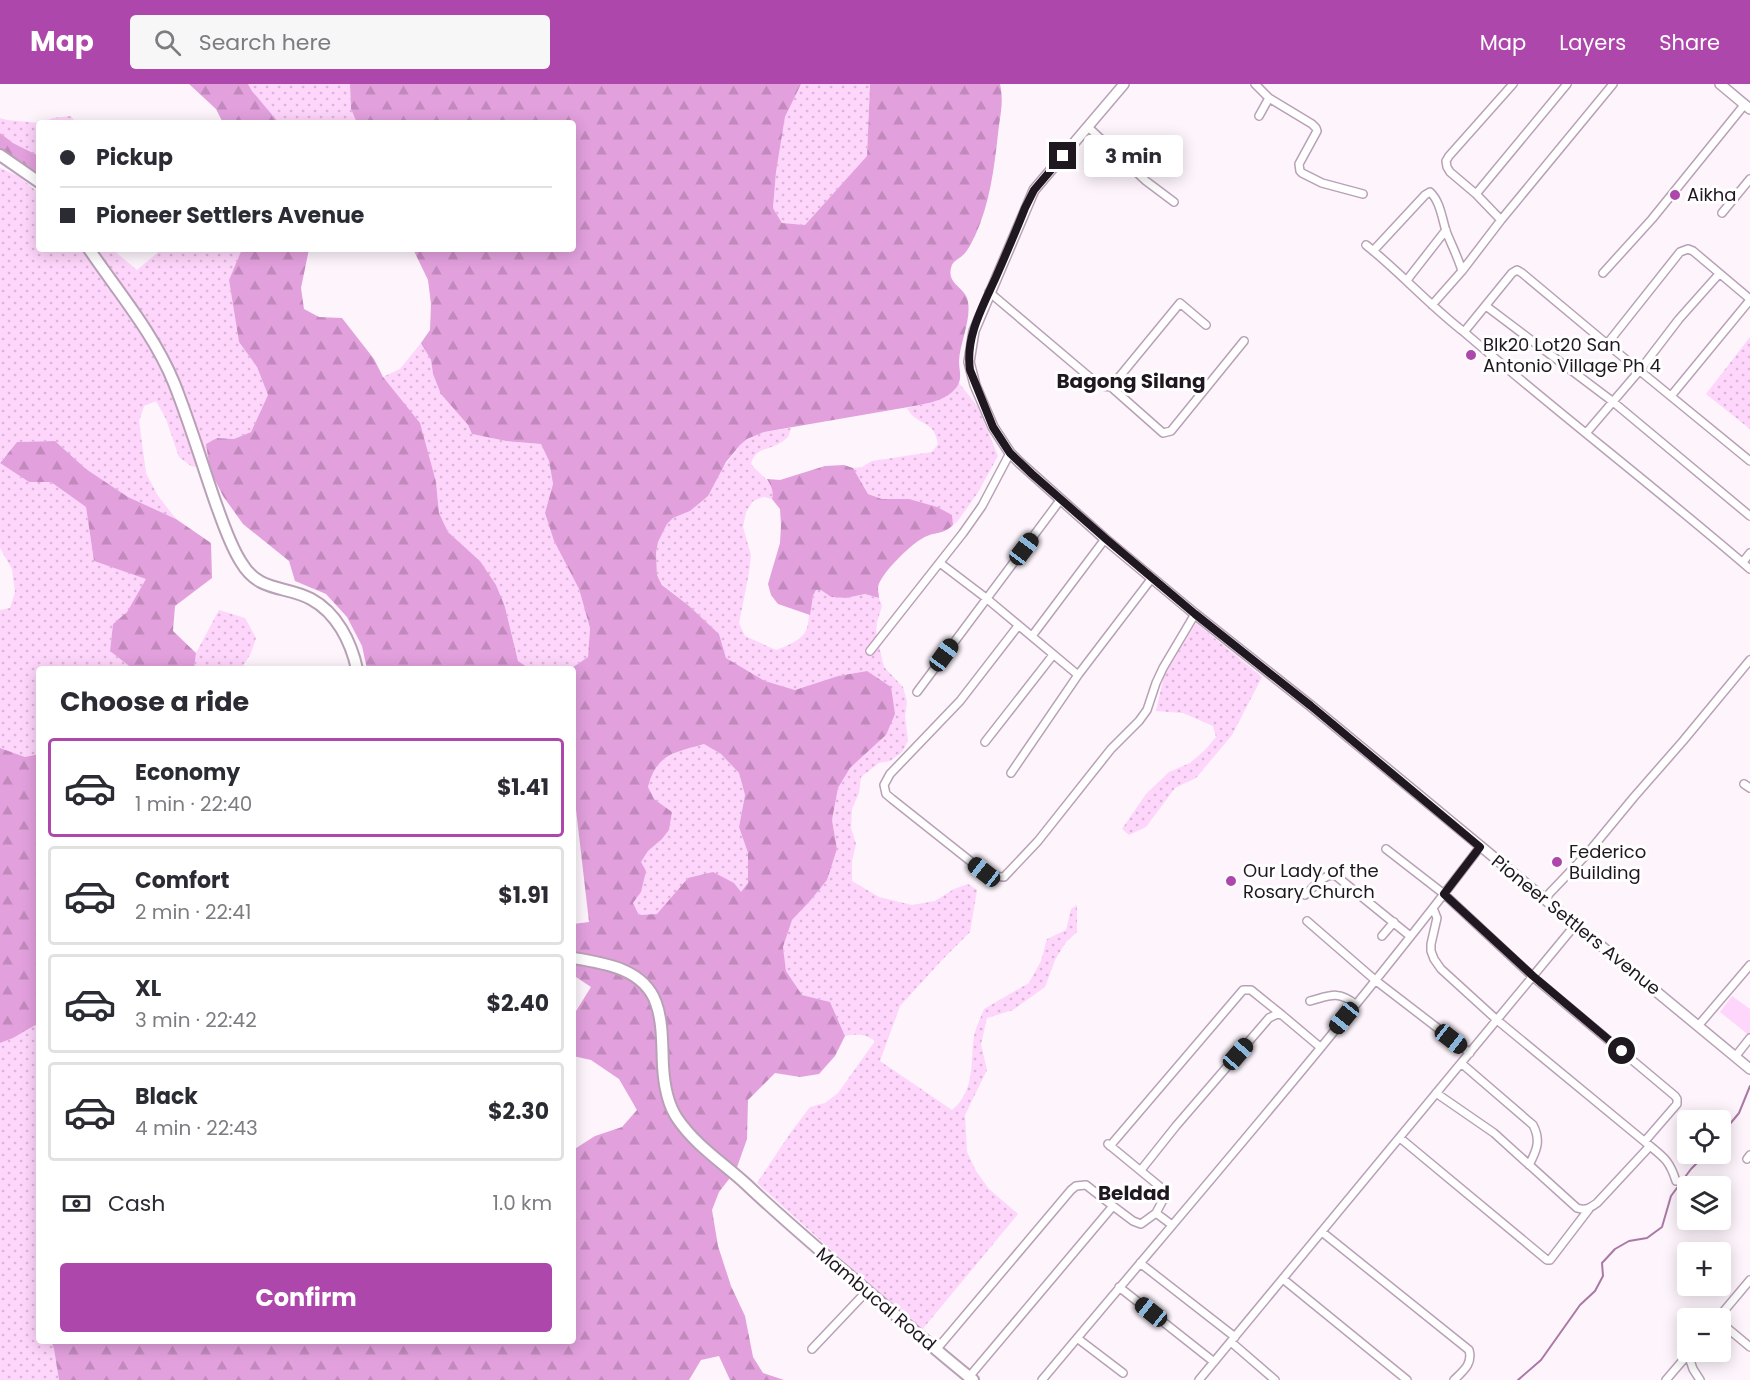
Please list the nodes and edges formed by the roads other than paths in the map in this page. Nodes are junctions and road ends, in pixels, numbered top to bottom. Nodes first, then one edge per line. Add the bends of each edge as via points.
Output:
1 (1255, 84) edge
2 (1513, 84) edge
3 (1567, 84) edge
4 (1613, 84) edge
5 (1720, 84) edge
6 (1122, 85) edge
7 (1269, 98) junction
8 (1747, 107) edge
9 (1259, 116) dead end
10 (1088, 127) junction
11 (0, 156) edge
12 (1750, 179) edge
13 (36, 180) edge
14 (1363, 194) dead end
15 (1476, 194) junction
16 (1174, 202) dead end
17 (1722, 213) dead end
18 (1501, 220) junction
19 (1446, 230) junction
20 (1366, 245) dead end
21 (1373, 251) junction
22 (91, 252) edge
23 (1462, 271) junction
24 (1603, 273) dead end
25 (1719, 274) junction
26 (1407, 280) junction
27 (989, 292) junction
28 (1750, 299) edge
29 (1432, 305) junction
30 (1486, 306) junction
31 (1206, 325) dead end
32 (1464, 332) junction
33 (1244, 341) dead end
34 (1607, 344) junction
35 (1640, 370) junction
36 (1111, 387) junction
37 (1671, 396) junction
38 (1612, 401) junction
39 (1587, 432) junction
40 (1010, 453) junction
41 (1750, 461) edge
42 (1061, 499) junction
43 (1750, 516) edge
44 (1106, 539) junction
45 (1750, 553) edge
46 (1743, 562) junction
47 (940, 563) junction
48 (1750, 569) edge
49 (1152, 578) junction
50 (986, 598) junction
51 (1195, 614) junction
52 (1018, 626) junction
53 (1032, 636) junction
54 (870, 651) dead end
55 (1053, 655) junction
56 (1750, 660) edge
57 (356, 666) edge
58 (1078, 675) junction
59 (916, 692) dead end
60 (985, 742) dead end
61 (1011, 773) dead end
62 (1480, 847) junction
63 (1386, 849) dead end
64 (1444, 894) junction
65 (1305, 895) dead end
66 (1545, 898) junction
67 (1433, 908) junction
68 (1307, 921) dead end
69 (1394, 922) junction
70 (1576, 924) junction
71 (1382, 936) dead end
72 (1410, 936) junction
73 (576, 959) edge
74 (1750, 965) edge
75 (1533, 976) junction
76 (1375, 980) junction
77 (1310, 1001) dead end
78 (1355, 1004) junction
79 (1282, 1015) junction
80 (1497, 1020) junction
81 (1698, 1026) junction
82 (1750, 1038) edge
83 (1320, 1047) junction
84 (1470, 1053) junction
85 (1735, 1057) junction
86 (1461, 1063) junction
87 (1750, 1068) edge
88 (1437, 1094) junction
89 (1400, 1138) junction
90 (1647, 1144) junction
91 (1529, 1165) junction
92 (1141, 1170) junction
93 (1676, 1181) dead end
94 (1113, 1206) junction
95 (1589, 1209) junction
96 (1156, 1213) junction
97 (1172, 1225) junction
98 (1322, 1232) junction
99 (1140, 1263) junction
100 (1283, 1279) junction
101 (1750, 1280) edge
102 (1119, 1287) junction
103 (867, 1291) junction
104 (1728, 1308) edge
105 (1731, 1330) edge
106 (1077, 1338) junction
107 (1233, 1339) junction
108 (1750, 1347) edge
109 (812, 1349) dead end
110 (936, 1350) junction
111 (1214, 1362) junction
112 (1681, 1362) edge
113 (1691, 1362) edge
114 (1123, 1373) dead end
115 (971, 1379) edge
116 (1042, 1380) edge
117 (1199, 1380) edge
118 (1275, 1380) edge
119 (1407, 1380) edge
120 (1454, 1380) edge
121 (1666, 1380) edge
122 (1700, 1380) edge

1 - 7 street
2 - 15 street via 1446,161 1450,172
3 - 15 street
4 - 18 street
5 - 8 street
6 - 10 street, Pioneer Settlers Avenue
7 - 9 street
7 - 14 street via 1316,128 1299,164 1302,174
8 - 24 street
10 - 16 street
10 - 27 street, Pioneer Settlers Avenue via 1034,190
11 - 13 main road
12 - 17 street
15 - 18 street
18 - 23 street
19 - 21 street via 1431,192
19 - 23 street
19 - 26 street
20 - 21 street
21 - 26 street
22 - 57 main road via 147,330 174,382 240,562 261,583 310,598 324,607 343,631
23 - 29 street
25 - 28 street
25 - 34 street via 1693,251 1680,252
25 - 35 street
26 - 29 street
27 - 36 street via 1093,380
27 - 40 street, Pioneer Settlers Avenue via 974,331 969,362 993,427
28 - 37 street
29 - 32 street
30 - 32 street
30 - 34 street via 1517,270
30 - 38 street
31 - 36 street via 1180,303
32 - 39 street
33 - 36 street via 1167,433 1158,430
34 - 35 street
35 - 37 street
35 - 38 street
37 - 41 street
38 - 39 street
38 - 43 street
39 - 46 street
40 - 42 street, Pioneer Settlers Avenue
40 - 47 street via 982,506
42 - 44 street, Pioneer Settlers Avenue
42 - 50 street
44 - 49 street, Pioneer Settlers Avenue
44 - 53 street
45 - 46 street
46 - 48 street
47 - 50 street
47 - 54 street
49 - 51 street, Pioneer Settlers Avenue
49 - 58 street
50 - 52 street
50 - 59 street
51 - 52 street via 1163,668 1139,721 1100,762 1038,841 1004,877 996,877 984,872 892,799 884,785 960,701
51 - 62 street, Pioneer Settlers Avenue
52 - 53 street
53 - 55 street
55 - 58 street
55 - 60 street
56 - 66 street via 1587,854
58 - 61 street
62 - 64 street
62 - 66 street, Pioneer Settlers Avenue
63 - 64 street
64 - 67 street
64 - 75 street
65 - 69 street via 1325,876 1335,875
66 - 70 street, Pioneer Settlers Avenue
67 - 72 street
67 - 80 street via 1437,918 1431,944 1434,959
68 - 76 street
69 - 71 street
69 - 72 street
70 - 75 street
70 - 81 street, Pioneer Settlers Avenue
72 - 76 street
73 - 103 main road, Mambucal Road via 624,970 650,989 659,1015 665,1089 676,1116 699,1143
74 - 81 street
75 - 80 street
75 - 90 street via 1677,1099
76 - 78 street
76 - 84 street
77 - 78 street via 1335,995
78 - 83 street
79 - 83 street
79 - 92 street via 1269,1018
79 - 92 street via 1251,990 1243,990 1109,1145
80 - 84 street
80 - 90 street
81 - 85 street, Pioneer Settlers Avenue
82 - 85 street
83 - 97 street
84 - 86 street
85 - 87 street, Pioneer Settlers Avenue
86 - 88 street
86 - 91 street via 1533,1125 1538,1146
88 - 89 street
88 - 91 street via 1494,1133
89 - 95 street via 1547,1260
89 - 98 street
90 - 93 street via 1666,1158
90 - 95 street
91 - 95 street via 1577,1208
92 - 96 street via 1164,1190
94 - 96 street via 1141,1224
94 - 110 street via 1086,1185 1071,1190
94 - 115 street
96 - 97 street
97 - 99 street
98 - 100 street
98 - 120 street via 1469,1350 1469,1365
99 - 102 street
99 - 107 street
100 - 107 street
100 - 119 street
101 - 104 street
102 - 106 street
102 - 111 street
103 - 109 street
103 - 110 main road, Mambucal Road
105 - 108 street
106 - 114 street
106 - 116 street
107 - 111 street
107 - 118 street
110 - 115 main road, Mambucal Road
111 - 117 street
112 - 121 street
113 - 122 street

